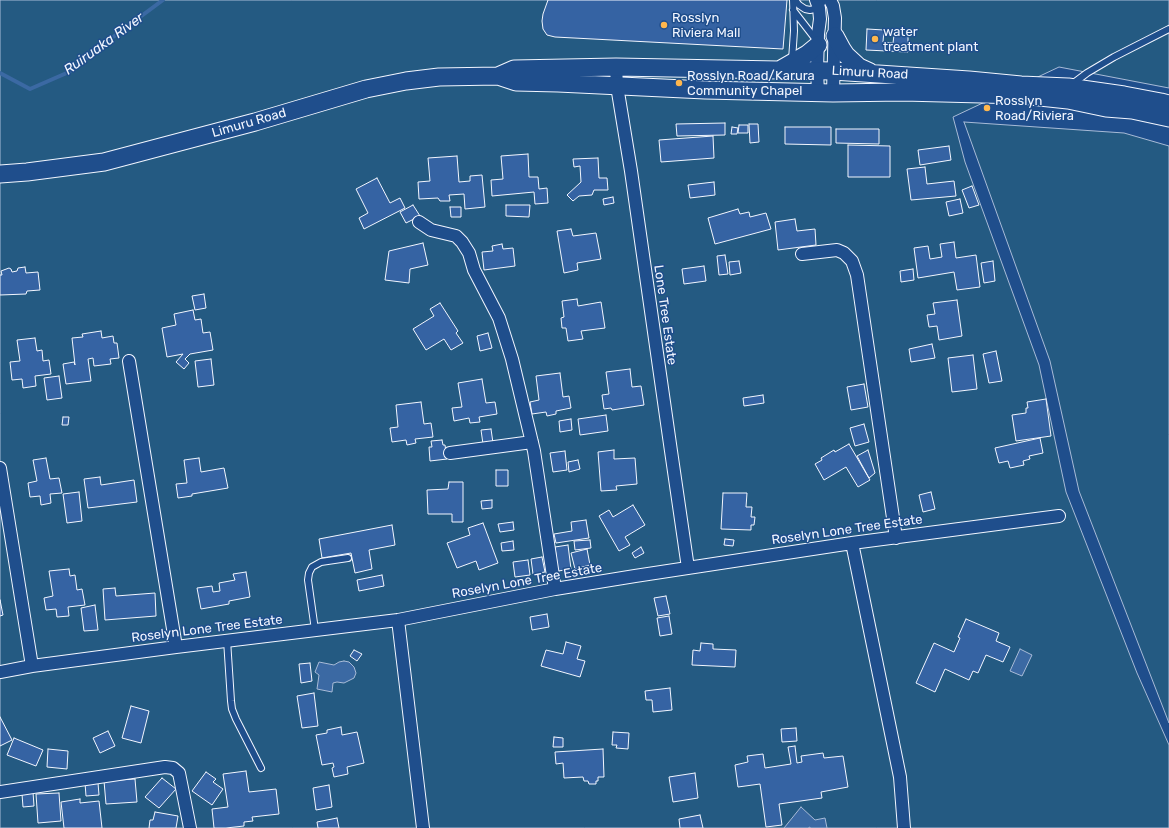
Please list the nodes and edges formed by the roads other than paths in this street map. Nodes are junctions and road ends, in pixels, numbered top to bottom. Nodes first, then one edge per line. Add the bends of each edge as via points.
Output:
1 (794, 0) edge
2 (830, 0) edge
3 (820, 3) edge
4 (794, 10) junction
5 (1169, 29) edge
6 (835, 36) junction
7 (818, 43) junction
8 (786, 66) junction
9 (616, 67) junction
10 (825, 71) junction
11 (872, 73) junction
12 (498, 76) junction
13 (617, 86) junction
14 (1068, 87) junction
15 (826, 93) junction
16 (1169, 104) edge
17 (1169, 118) edge
18 (0, 174) edge
19 (419, 222) dead end
20 (802, 254) dead end
21 (129, 361) dead end
22 (532, 442) junction
23 (450, 453) dead end
24 (0, 468) edge
25 (1059, 516) dead end
26 (896, 538) junction
27 (852, 543) junction
28 (348, 558) dead end
29 (688, 568) junction
30 (555, 588) junction
31 (398, 620) junction
32 (315, 630) junction
33 (227, 640) junction
34 (176, 647) junction
35 (32, 666) junction
36 (0, 672) edge
37 (261, 768) dead end
38 (0, 792) edge
39 (190, 828) edge
40 (423, 828) edge
41 (904, 828) edge

1 - 3 lane via 810,10
1 - 4 lane
2 - 6 street via 835,13
3 - 7 street
4 - 7 lane
4 - 8 lane via 794,31
5 - 14 lane via 1114,57
6 - 10 street
6 - 11 main road via 846,55 859,67
7 - 8 main road via 807,54
7 - 10 street
8 - 9 main road, Limuru Road
8 - 10 main road, Limuru Road
9 - 12 main road, Limuru Road via 514,69
9 - 13 street, Lone Tree Estate
10 - 11 main road, Limuru Road
10 - 15 street
10 - 15 street
11 - 14 main road, Limuru Road
12 - 13 main road, Limuru Road via 516,82
12 - 18 main road, Limuru Road via 439,77 399,82 104,162
13 - 15 main road, Limuru Road
13 - 29 street, Lone Tree Estate
14 - 16 main road, Limuru Road
15 - 17 main road, Limuru Road via 1021,95 1068,100
19 - 22 street via 431,230 456,236 469,253 474,270 498,318 512,359
20 - 26 street via 837,250 852,261 857,275
21 - 34 street
22 - 23 street
22 - 30 street
24 - 35 street
25 - 26 street, Roselyn Lone Tree Estate
26 - 27 street, Roselyn Lone Tree Estate
27 - 29 street, Roselyn Lone Tree Estate
27 - 41 street via 900,777
28 - 32 lane via 322,562 312,567 309,573
29 - 30 street, Roselyn Lone Tree Estate
30 - 31 street, Roselyn Lone Tree Estate
31 - 32 street, Roselyn Lone Tree Estate
31 - 40 street
32 - 33 street, Roselyn Lone Tree Estate
33 - 34 street, Roselyn Lone Tree Estate
33 - 37 lane via 232,709
34 - 35 street, Roselyn Lone Tree Estate
35 - 36 street, Roselyn Lone Tree Estate
38 - 39 street via 172,768 179,773

